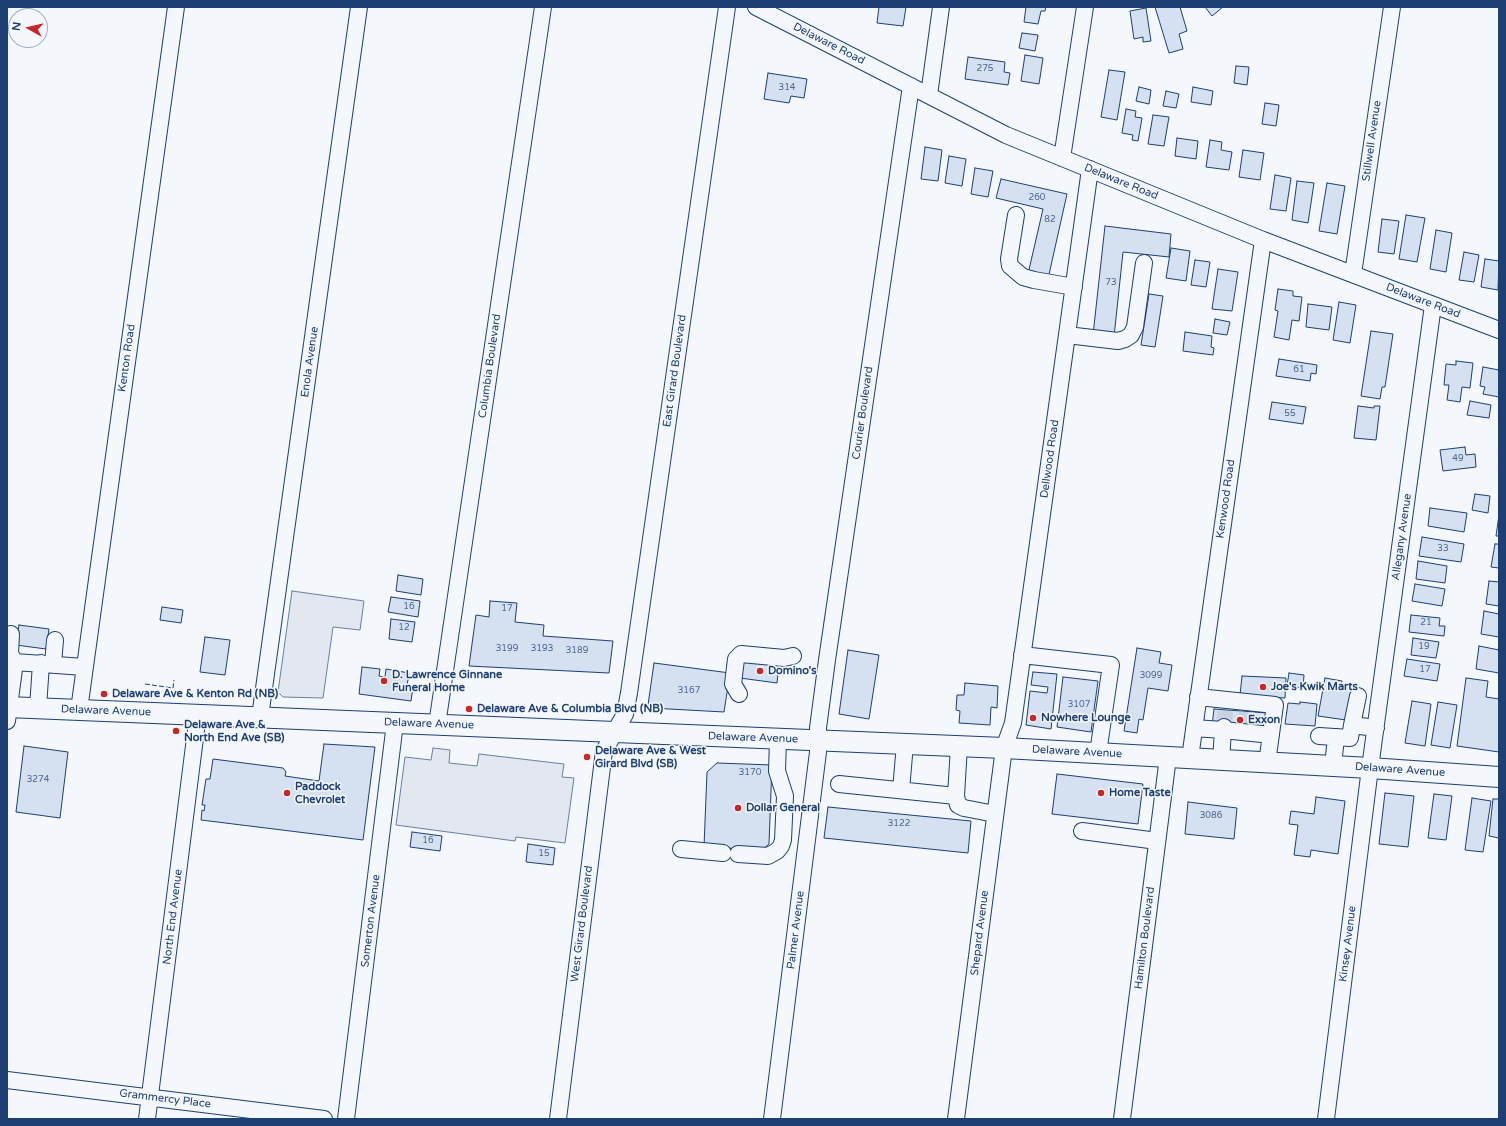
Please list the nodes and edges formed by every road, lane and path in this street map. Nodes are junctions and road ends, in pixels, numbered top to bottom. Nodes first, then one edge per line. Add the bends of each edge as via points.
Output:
1 (176, 7) edge
2 (359, 7) edge
3 (543, 7) edge
4 (728, 7) edge
5 (756, 7) edge
6 (942, 7) edge
7 (1085, 7) edge
8 (1392, 7) edge
9 (911, 86) junction
10 (929, 95) junction
11 (1062, 158) junction
12 (1090, 169) junction
13 (1016, 215) dead end
14 (1263, 240) junction
15 (1144, 263) dead end
16 (1353, 274) junction
17 (1074, 287) junction
18 (1433, 305) junction
19 (1499, 330) edge
20 (1067, 336) junction
21 (11, 634) dead end
22 (55, 640) dead end
23 (1022, 655) junction
24 (793, 656) dead end
25 (15, 662) junction
26 (47, 664) junction
27 (84, 667) junction
28 (739, 694) dead end
29 (1358, 696) dead end
30 (1198, 697) junction
31 (38, 708) junction
32 (78, 710) junction
33 (8, 712) edge
34 (198, 714) junction
35 (260, 717) junction
36 (395, 723) junction
37 (437, 725) junction
38 (1352, 725) junction
39 (1194, 728) junction
40 (1219, 728) junction
41 (1376, 728) junction
42 (614, 732) junction
43 (1271, 734) junction
44 (1319, 736) dead end
45 (1336, 737) junction
46 (778, 739) junction
47 (818, 741) junction
48 (905, 744) junction
49 (959, 746) junction
50 (1004, 748) junction
51 (1098, 753) junction
52 (1168, 757) junction
53 (1190, 758) junction
54 (1221, 760) junction
55 (1267, 763) junction
56 (1333, 766) junction
57 (1370, 768) junction
58 (1499, 777) edge
59 (839, 784) dead end
60 (901, 790) junction
61 (956, 796) junction
62 (995, 814) junction
63 (1082, 831) dead end
64 (1157, 841) junction
65 (681, 849) dead end
66 (7, 1080) edge
67 (150, 1097) junction
68 (147, 1119) edge
69 (324, 1119) edge
70 (346, 1119) edge
71 (558, 1119) edge
72 (772, 1119) edge
73 (956, 1119) edge
74 (1122, 1119) edge
75 (1326, 1119) edge

1 - 27 street, Kenton Road
2 - 35 street, Enola Avenue
3 - 37 street, Columbia Boulevard
4 - 42 street, East Girard Boulevard via 625,714
5 - 9 street, Delaware Road
6 - 10 street
7 - 11 street
8 - 16 street, Stillwell Avenue
9 - 10 street, Delaware Road
9 - 47 street, Courier Boulevard via 827,660
10 - 11 street, Delaware Road via 1006,135
11 - 12 street, Delaware Road
12 - 14 street, Delaware Road
12 - 17 street, Dellwood Road
13 - 17 street via 1010,266 1023,277
14 - 16 street, Delaware Road
14 - 30 street, Kenwood Road
15 - 20 street via 1131,335 1125,340 1118,341
16 - 18 street, Delaware Road
17 - 20 street, Dellwood Road
18 - 19 street, Delaware Road
18 - 41 street, Allegany Avenue
20 - 23 street, Dellwood Road
21 - 25 street via 10,654
22 - 26 street
23 - 50 street, Dellwood Road via 1012,723
23 - 51 street via 1111,665
24 - 28 street via 784,658 741,654 736,659 733,684
25 - 26 street
25 - 33 street
26 - 27 street
26 - 31 street
27 - 32 street, Kenton Road
29 - 38 street
30 - 39 street, Kenwood Road
30 - 43 street via 1221,705 1275,705
31 - 32 main road, Delaware Avenue
31 - 33 main road, Delaware Avenue
32 - 34 main road, Delaware Avenue
34 - 35 main road, Delaware Avenue
34 - 67 street, North End Avenue
35 - 36 main road, Delaware Avenue
36 - 37 main road, Delaware Avenue
36 - 70 street, Somerton Avenue
37 - 42 main road, Delaware Avenue
38 - 41 street
38 - 45 street via 1350,738
39 - 40 street
39 - 53 street, Kenwood Road
40 - 43 street
40 - 54 street
41 - 57 street, Allegany Avenue
42 - 46 main road, Delaware Avenue
42 - 71 street, West Girard Boulevard via 604,751
43 - 55 street
44 - 45 street
45 - 56 street
46 - 47 main road, Delaware Avenue
46 - 65 street via 777,771 785,796 781,846 777,851 768,856
47 - 48 main road, Delaware Avenue
47 - 72 street, Palmer Avenue
48 - 49 main road, Delaware Avenue
48 - 60 street
49 - 50 main road, Delaware Avenue
49 - 61 street
50 - 51 main road, Delaware Avenue
50 - 62 street, Shepard Avenue
51 - 52 main road, Delaware Avenue
52 - 53 main road, Delaware Avenue
52 - 64 street, Hamilton Boulevard
53 - 54 main road, Delaware Avenue
54 - 55 main road, Delaware Avenue
55 - 56 main road, Delaware Avenue
56 - 57 main road, Delaware Avenue
57 - 58 main road, Delaware Avenue
57 - 75 street, Kinsey Avenue
59 - 60 street
60 - 61 street
61 - 62 street via 958,805 964,808
62 - 73 street, Shepard Avenue
63 - 64 street
64 - 74 street, Hamilton Boulevard
66 - 67 street, Grammercy Place
67 - 68 street, North End Avenue
67 - 69 street, Grammercy Place

